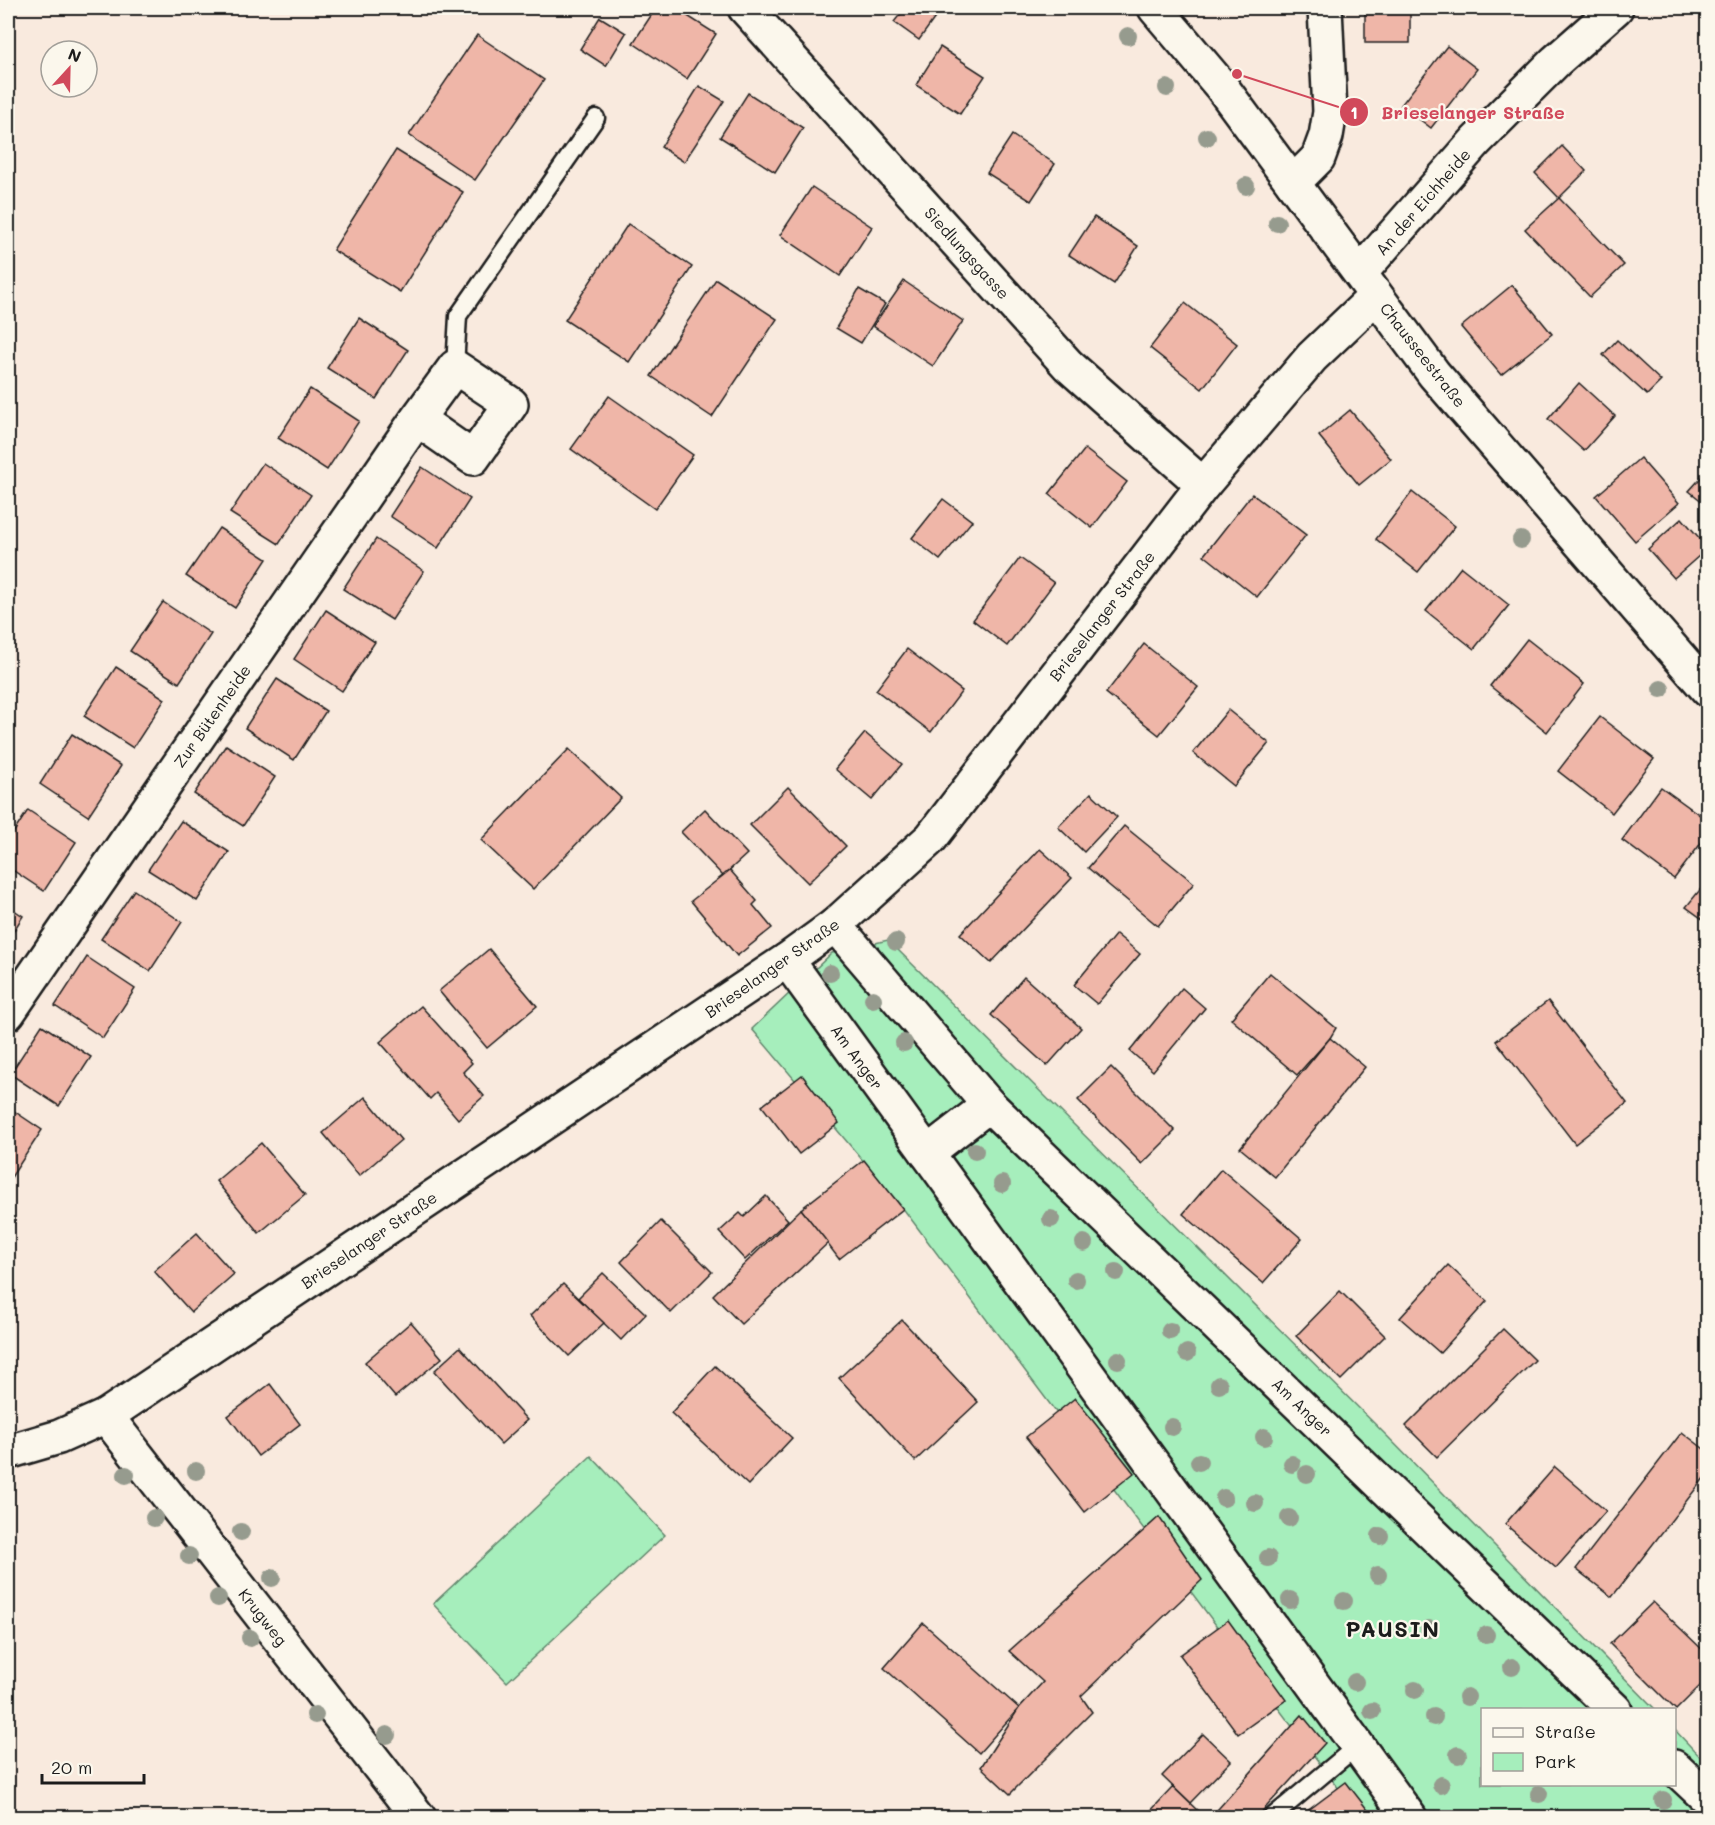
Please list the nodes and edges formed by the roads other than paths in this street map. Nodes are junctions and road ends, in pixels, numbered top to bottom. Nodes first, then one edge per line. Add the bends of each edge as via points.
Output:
1 (746, 8) edge
2 (1155, 8) edge
3 (1325, 8) edge
4 (1616, 8) edge
5 (596, 118) dead end
6 (1293, 183) junction
7 (1368, 285) junction
8 (455, 367) junction
9 (417, 419) junction
10 (1203, 485) junction
11 (1707, 690) edge
12 (835, 925) junction
13 (787, 960) junction
14 (8, 1013) edge
15 (989, 1105) junction
16 (927, 1153) junction
17 (106, 1416) junction
18 (8, 1452) edge
19 (1613, 1708) edge
20 (1357, 1746) junction
21 (1676, 1769) edge
22 (1707, 1799) edge
23 (419, 1818) edge
24 (1271, 1818) edge
25 (1410, 1818) edge

1 - 10 street, Siedlungsgasse via 1068,365
2 - 6 street, Chausseestraße via 1221,86
3 - 6 street via 1330,112 1326,136 1318,158
4 - 7 street, An der Eichheide via 1476,141
5 - 8 lane via 458,316
6 - 7 street, Chausseestraße
7 - 10 street, Brieselanger Straße
7 - 11 street, Chausseestraße via 1434,374
8 - 9 street, Zur Bütenheide
8 - 9 street via 511,404 473,458
9 - 14 street, Zur Bütenheide
10 - 12 street, Brieselanger Straße via 932,837
12 - 13 street, Brieselanger Straße
12 - 15 street, Am Anger
13 - 16 street, Am Anger
13 - 17 street, Brieselanger Straße
15 - 16 street
15 - 19 street, Am Anger
16 - 20 street, Am Anger
17 - 18 street, Brieselanger Straße via 59,1437
17 - 23 street, Krugweg
20 - 24 lane
20 - 25 street, Am Anger
21 - 22 street

